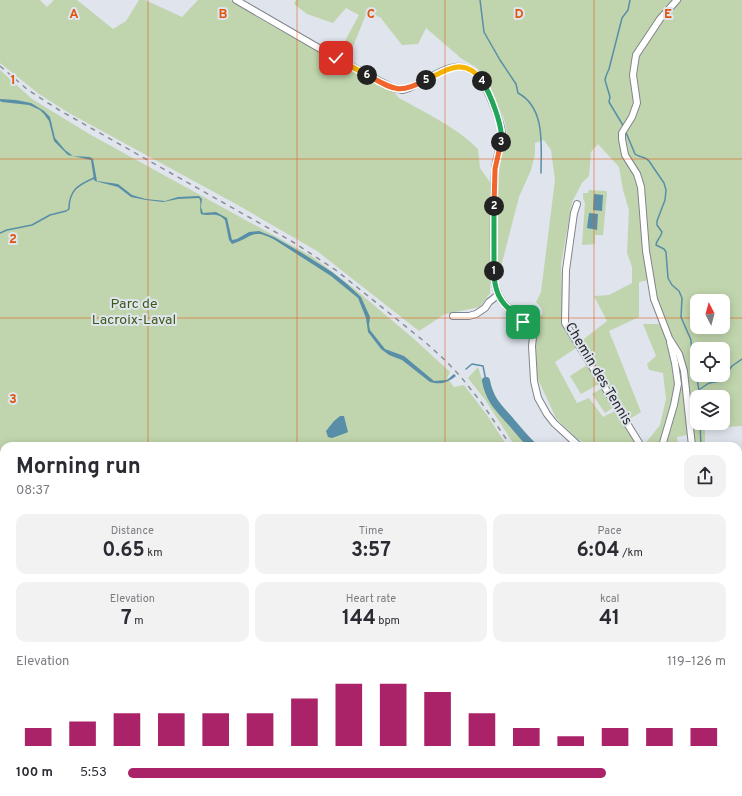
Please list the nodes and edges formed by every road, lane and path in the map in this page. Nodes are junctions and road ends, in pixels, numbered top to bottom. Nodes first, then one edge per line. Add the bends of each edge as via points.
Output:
1 (236, 0) edge
2 (677, 0) edge
3 (577, 204) dead end
4 (500, 298) junction
5 (520, 312) junction
6 (453, 316) dead end
7 (526, 322) junction
8 (669, 338) junction
9 (575, 442) edge
10 (639, 442) edge
11 (663, 442) edge
12 (692, 442) edge

1 - 4 street via 393,88 409,88 454,67 464,67 479,77 494,106 502,135 495,169 494,196 494,278
2 - 8 street via 660,18 636,55 633,75 637,103 622,134 624,150 640,183 646,250 654,299
3 - 10 street, Chemin des Tennis via 566,270 565,323
4 - 5 street
4 - 6 street via 489,302 476,314
5 - 7 street via 519,320
5 - 7 street via 525,309 530,312 531,316
7 - 9 street via 533,336 535,388 542,406 554,423
8 - 11 street via 670,349 676,363 678,384
8 - 12 street via 679,354 684,371

